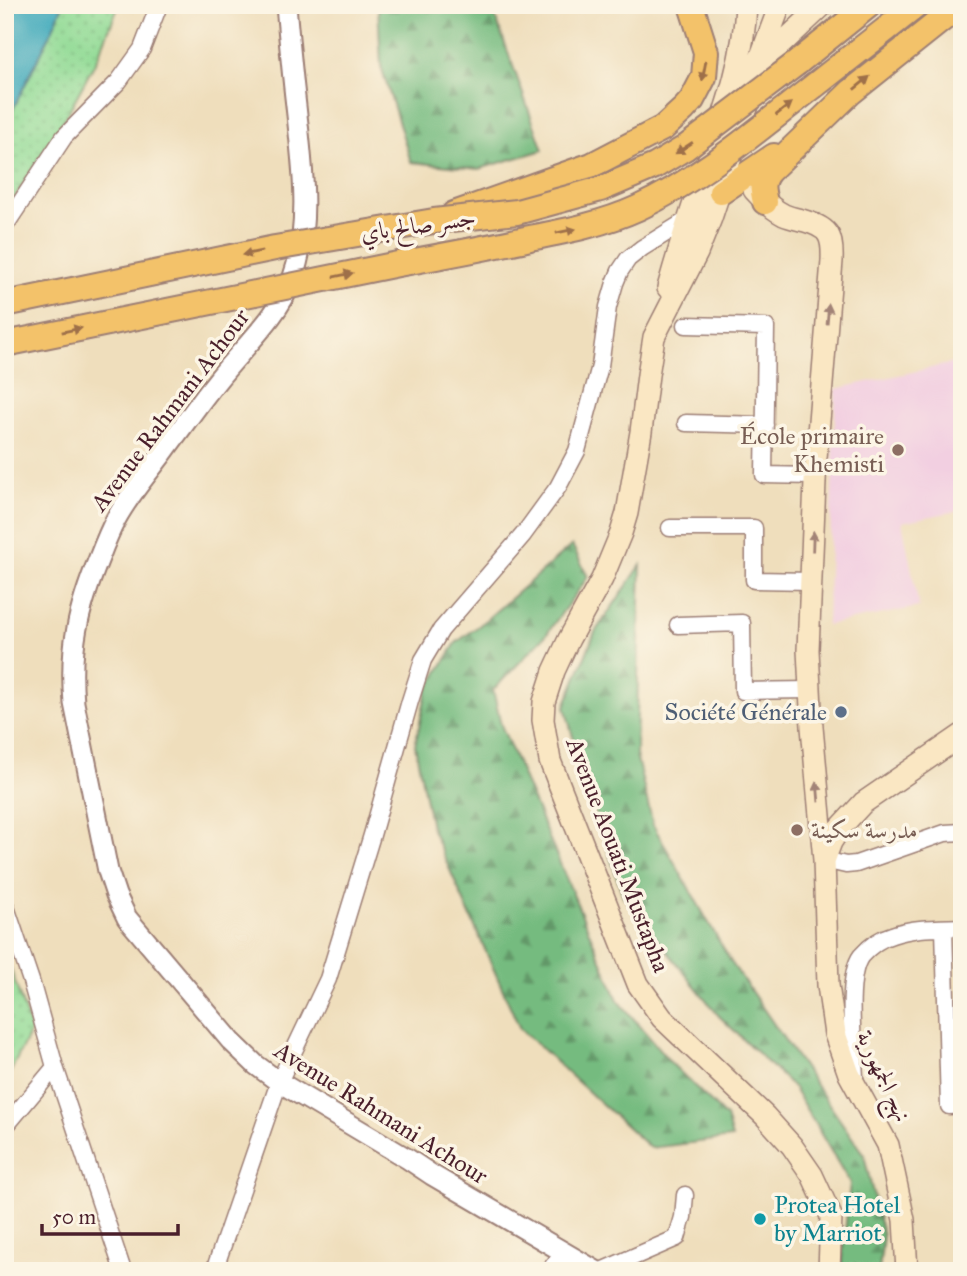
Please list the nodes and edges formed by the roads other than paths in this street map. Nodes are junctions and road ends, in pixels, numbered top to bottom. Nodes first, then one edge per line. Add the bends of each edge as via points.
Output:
1 (159, 5) edge
2 (286, 5) edge
3 (691, 5) edge
4 (746, 5) edge
5 (780, 5) edge
6 (823, 5) edge
7 (869, 5) edge
8 (917, 5) edge
9 (960, 5) edge
10 (757, 67) junction
11 (813, 130) junction
12 (740, 132) junction
13 (743, 176) junction
14 (721, 192) junction
15 (765, 202) junction
16 (688, 220) junction
17 (434, 221) junction
18 (5, 226) edge
19 (5, 304) edge
20 (686, 325) dead end
21 (654, 337) junction
22 (5, 344) edge
23 (686, 423) dead end
24 (765, 425) junction
25 (815, 476) junction
26 (670, 528) dead end
27 (811, 581) junction
28 (678, 625) dead end
29 (810, 690) junction
30 (962, 735) edge
31 (962, 832) edge
32 (824, 860) junction
33 (5, 904) edge
34 (962, 927) edge
35 (944, 928) junction
36 (954, 1020) edge
37 (55, 1067) junction
38 (279, 1083) junction
39 (855, 1085) junction
40 (962, 1105) edge
41 (5, 1127) edge
42 (685, 1195) dead end
43 (564, 1252) junction
44 (123, 1271) edge
45 (214, 1271) edge
46 (550, 1271) edge
47 (596, 1271) edge
48 (601, 1271) edge
49 (829, 1271) edge
50 (907, 1271) edge

1 - 18 street via 142,49 119,81 64,137
2 - 38 street, Avenue Rahmani Achour via 303,167 302,229 292,279 270,317 216,381 115,521 88,585 72,655 74,703 108,871 127,918 231,1041
3 -> 17 highway, bridge via 706,52 704,77 684,109 663,128 592,165
4 - 16 main road via 729,101
5 - 10 main road, Avenue Aouati Mustapha
6 - 10 main road
7 -> 17 highway, جسر صالح باي, bridge via 685,148 655,166 601,189 517,212
22 -> 8 highway, bridge via 456,254 597,223 638,208 716,161
11 -> 9 highway via 851,92
10 - 12 main road, Avenue Aouati Mustapha
11 - 13 highway
11 - 15 highway via 763,178
12 - 13 main road via 738,159
12 - 14 main road, Avenue Aouati Mustapha
13 - 14 highway
13 - 15 main road
14 - 16 street
14 - 21 main road, Avenue Aouati Mustapha via 697,253
25 -> 15 main road, نهج الجمهورية via 833,242 818,226 782,214
16 - 21 main road
16 - 38 street via 642,248 620,271 577,451 523,535 441,630 424,660 328,979
17 -> 19 highway, جسر صالح باي, bridge via 275,248
20 - 24 street via 766,327
21 - 49 main road, Avenue Aouati Mustapha via 627,513 602,579 554,671 544,702 545,737 550,761 638,984 662,1018 765,1116 812,1175 831,1216
23 - 24 street
24 - 25 street via 764,475
27 -> 25 main road, نهج الجمهورية
26 - 27 street via 754,528 754,580
27 - 29 main road, نهج الجمهورية
28 - 29 street via 742,623 743,691
32 -> 29 main road, نهج الجمهورية
30 - 32 main road via 850,814
31 - 32 street via 945,833 856,864
32 - 39 main road, نهج الجمهورية via 828,985 835,1034
33 - 37 street
34 - 35 street
35 - 36 street
35 - 39 street via 892,935 860,957 853,976
36 - 40 street via 949,1106
37 - 41 street
37 - 44 street
38 - 43 street, Avenue Rahmani Achour
38 - 45 street
39 - 50 main road, نهج الجمهورية via 888,1146 904,1220
42 - 48 street via 677,1238
43 - 46 street
43 - 47 street, Avenue Rahmani Achour

